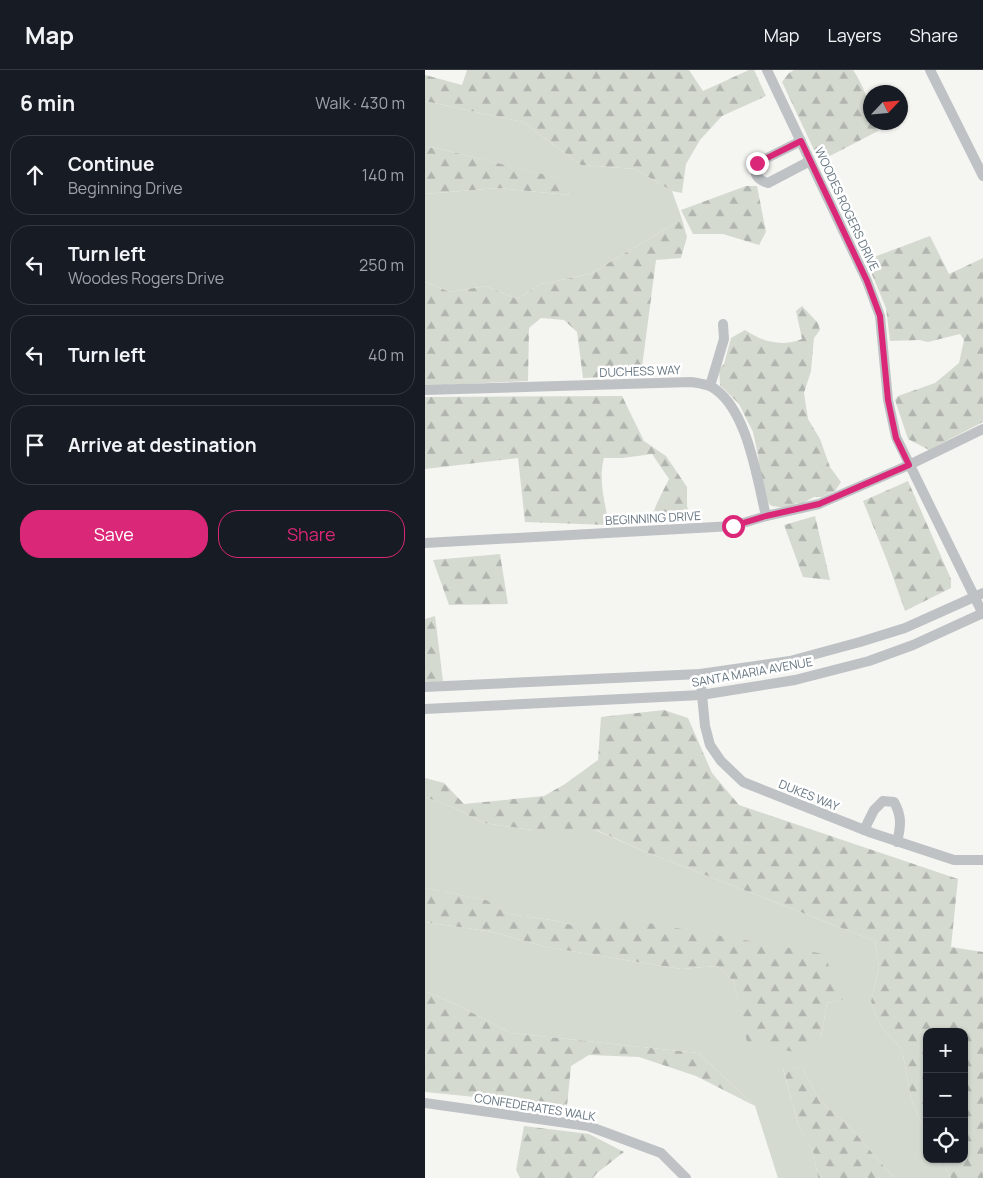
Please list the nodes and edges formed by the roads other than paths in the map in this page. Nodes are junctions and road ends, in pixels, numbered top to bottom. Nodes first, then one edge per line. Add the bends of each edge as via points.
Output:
1 (767, 70) edge
2 (930, 70) edge
3 (801, 141) junction
4 (810, 161) junction
5 (983, 176) edge
6 (723, 324) dead end
7 (710, 386) junction
8 (425, 390) edge
9 (983, 429) edge
10 (909, 465) junction
11 (766, 516) junction
12 (425, 543) edge
13 (979, 595) edge
14 (983, 613) edge
15 (700, 674) junction
16 (425, 687) edge
17 (701, 695) junction
18 (425, 709) edge
19 (864, 830) junction
20 (897, 842) junction
21 (983, 860) edge
22 (425, 1103) edge
23 (686, 1178) edge

1 - 3 street, WOODES ROGERS DRIVE
2 - 5 street
3 - 4 street, WOODES ROGERS DRIVE
3 - 4 street via 757,163 756,175 768,183
4 - 10 street, WOODES ROGERS DRIVE via 867,281 880,316 888,400 896,438
6 - 7 street via 724,339
7 - 8 street, DUCHESS WAY via 691,382
7 - 11 street via 730,404 746,436
9 - 10 street, BEGINNING DRIVE
10 - 11 street, BEGINNING DRIVE via 819,504
10 - 13 street, WOODES ROGERS DRIVE
11 - 12 street, BEGINNING DRIVE via 733,526
13 - 14 street, WOODES ROGERS DRIVE
13 - 15 street, SANTA MARIA AVENUE via 905,628 860,642 790,661
14 - 17 street, SANTA MARIA AVENUE via 869,661 795,680
15 - 16 street, SANTA MARIA AVENUE
15 - 17 street, DUKES WAY
17 - 18 street, SANTA MARIA AVENUE
17 - 19 street, DUKES WAY via 710,745 743,782
19 - 20 street, DUKES WAY
19 - 20 street via 878,805 883,801 894,802 900,812
20 - 21 street, DUKES WAY via 954,860
22 - 23 street, CONFEDERATES WALK via 587,1126 661,1153

